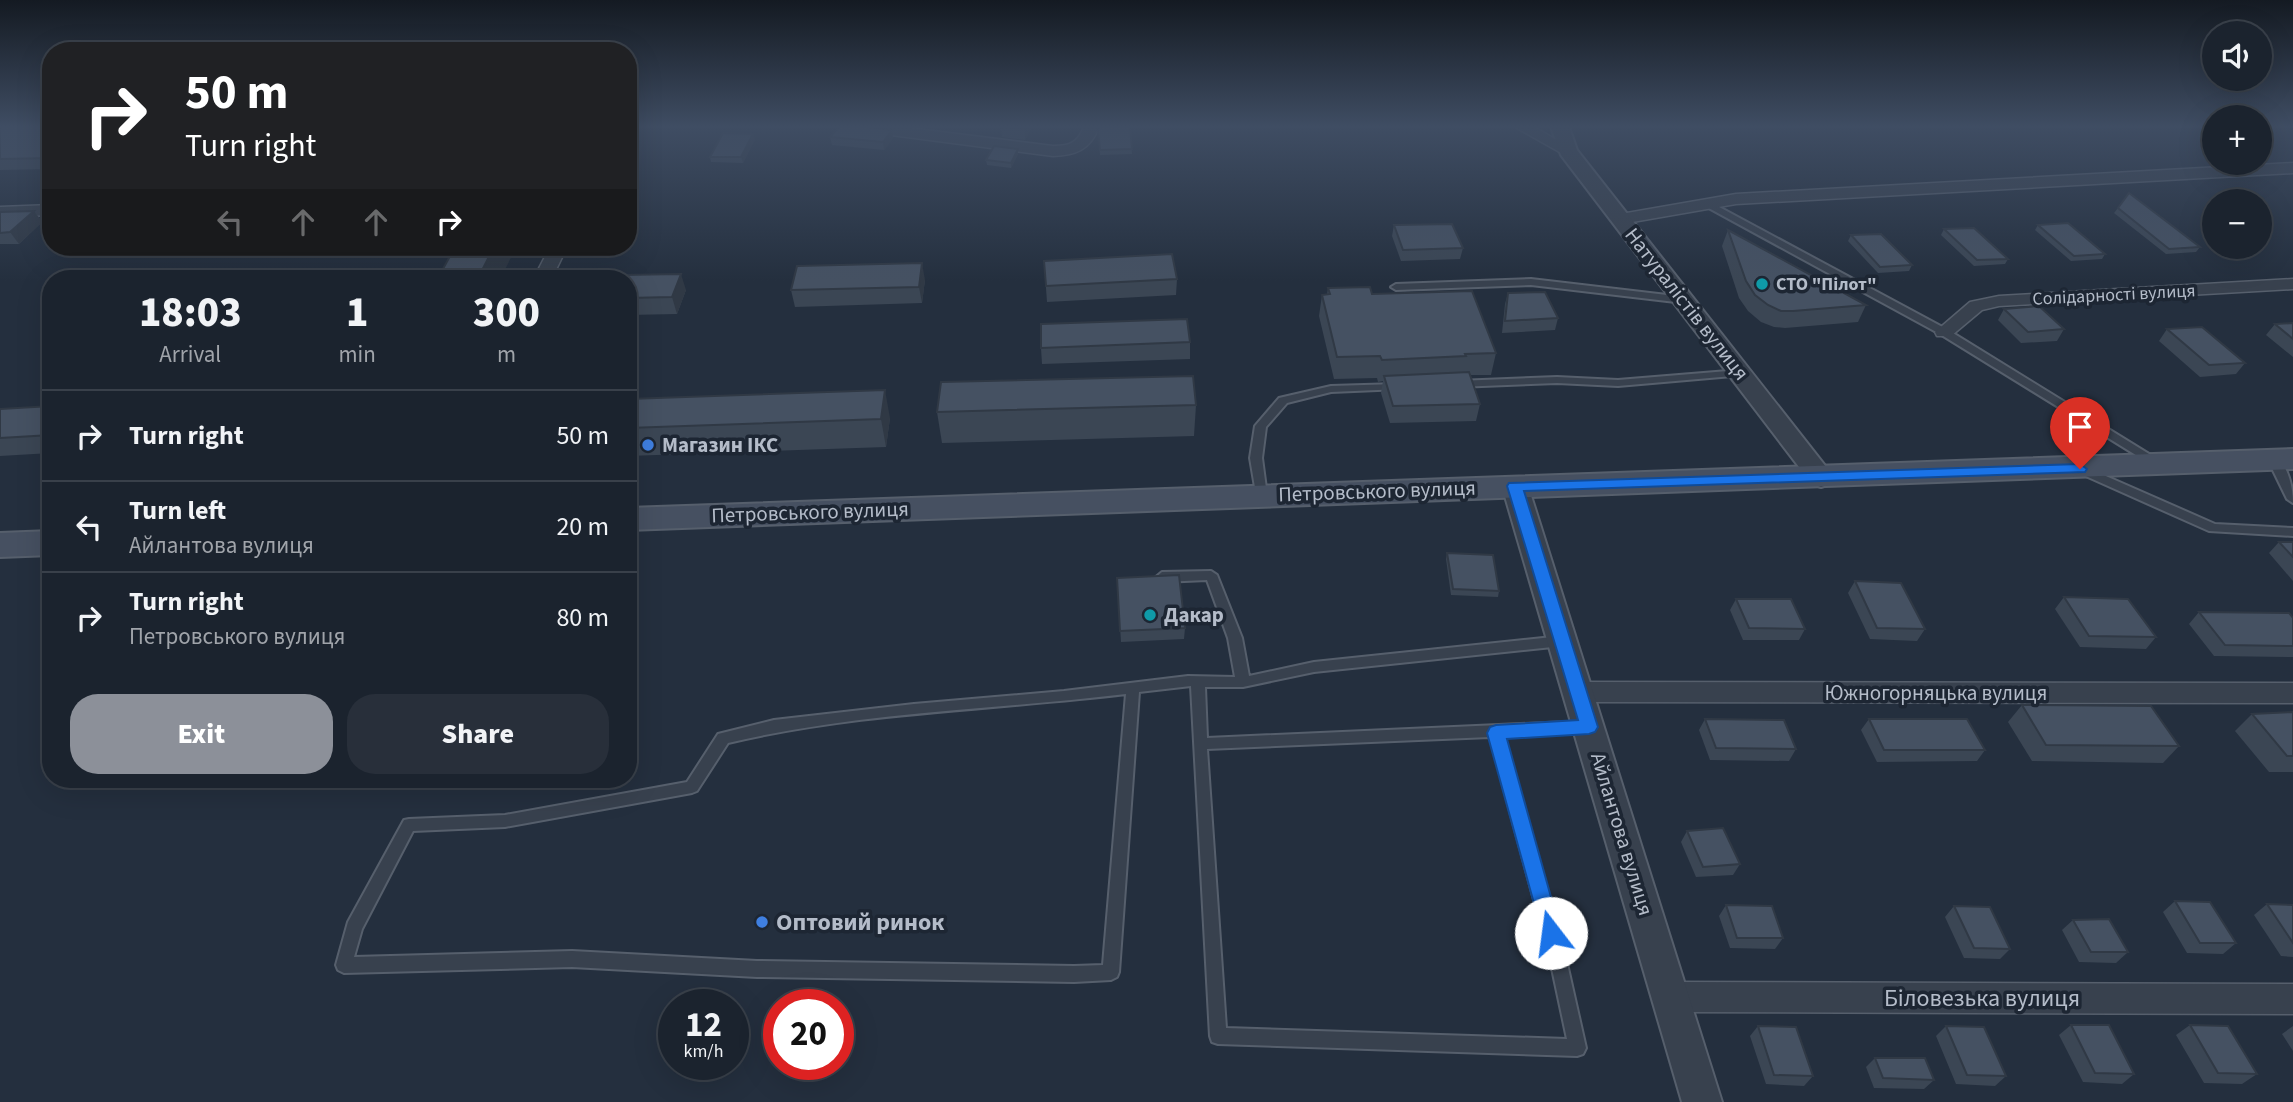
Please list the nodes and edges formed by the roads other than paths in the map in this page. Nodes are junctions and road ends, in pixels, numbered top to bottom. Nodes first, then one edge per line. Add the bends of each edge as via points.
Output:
1 (1589, 178) edge
2 (2106, 178) edge
3 (1708, 204) junction
4 (42, 210) edge
5 (0, 212) edge
6 (1621, 219) junction
7 (2293, 284) edge
8 (1396, 287) dead end
9 (1684, 300) junction
10 (1944, 332) junction
11 (1740, 373) junction
12 (1447, 384) edge
13 (1410, 386) edge
14 (2283, 460) edge
15 (2163, 466) junction
16 (2080, 469) junction
17 (1821, 478) junction
18 (1514, 486) junction
19 (1261, 496) junction
20 (2293, 499) edge
21 (637, 519) edge
22 (2293, 532) edge
23 (42, 543) edge
24 (0, 545) edge
25 (1150, 578) edge
26 (1563, 641) junction
27 (1198, 681) junction
28 (1243, 682) junction
29 (1133, 687) junction
30 (1578, 692) junction
31 (2293, 694) edge
32 (1589, 727) junction
33 (1496, 733) junction
34 (1200, 744) junction
35 (1672, 997) junction
36 (2293, 999) edge
37 (1702, 1102) edge

1 - 6 street, Натуралістів вулиця
2 - 3 street
3 - 6 street
3 - 10 lane
4 - 5 street
6 - 9 street, Натуралістів вулиця
7 - 10 street, Солідарності вулиця via 1999,302 1976,306
8 - 9 lane via 1531,282
9 - 11 street, Натуралістів вулиця
10 - 15 lane
11 - 12 lane via 1618,383
11 - 17 street, Натуралістів вулиця
13 - 19 lane via 1331,389 1283,400 1261,426 1256,457
14 - 15 main road, Петровського вулиця
14 - 20 lane
15 - 16 main road, Петровського вулиця
16 - 17 main road, Петровського вулиця
16 - 22 lane via 2213,528
17 - 18 main road, Петровського вулиця
18 - 19 main road, Петровського вулиця
18 - 26 street, Айлантова вулиця
19 - 21 main road, Петровського вулиця
23 - 24 main road
25 - 28 lane via 1210,576 1235,638
26 - 28 lane via 1314,667
26 - 30 street, Айлантова вулиця
27 - 28 lane
27 - 29 lane
27 - 34 lane
29 - 29 lane via 774,726 723,738 692,787 505,821 409,825 355,927 344,965 572,959 757,969 1111,972
30 - 31 street, Южногорняцька вулиця
30 - 32 street, Айлантова вулиця
32 - 33 lane
32 - 35 street, Айлантова вулиця
33 - 34 lane
33 - 34 lane via 1558,959 1577,1048 1218,1036
35 - 36 street, Біловезька вулиця
35 - 37 street, Айлантова вулиця

